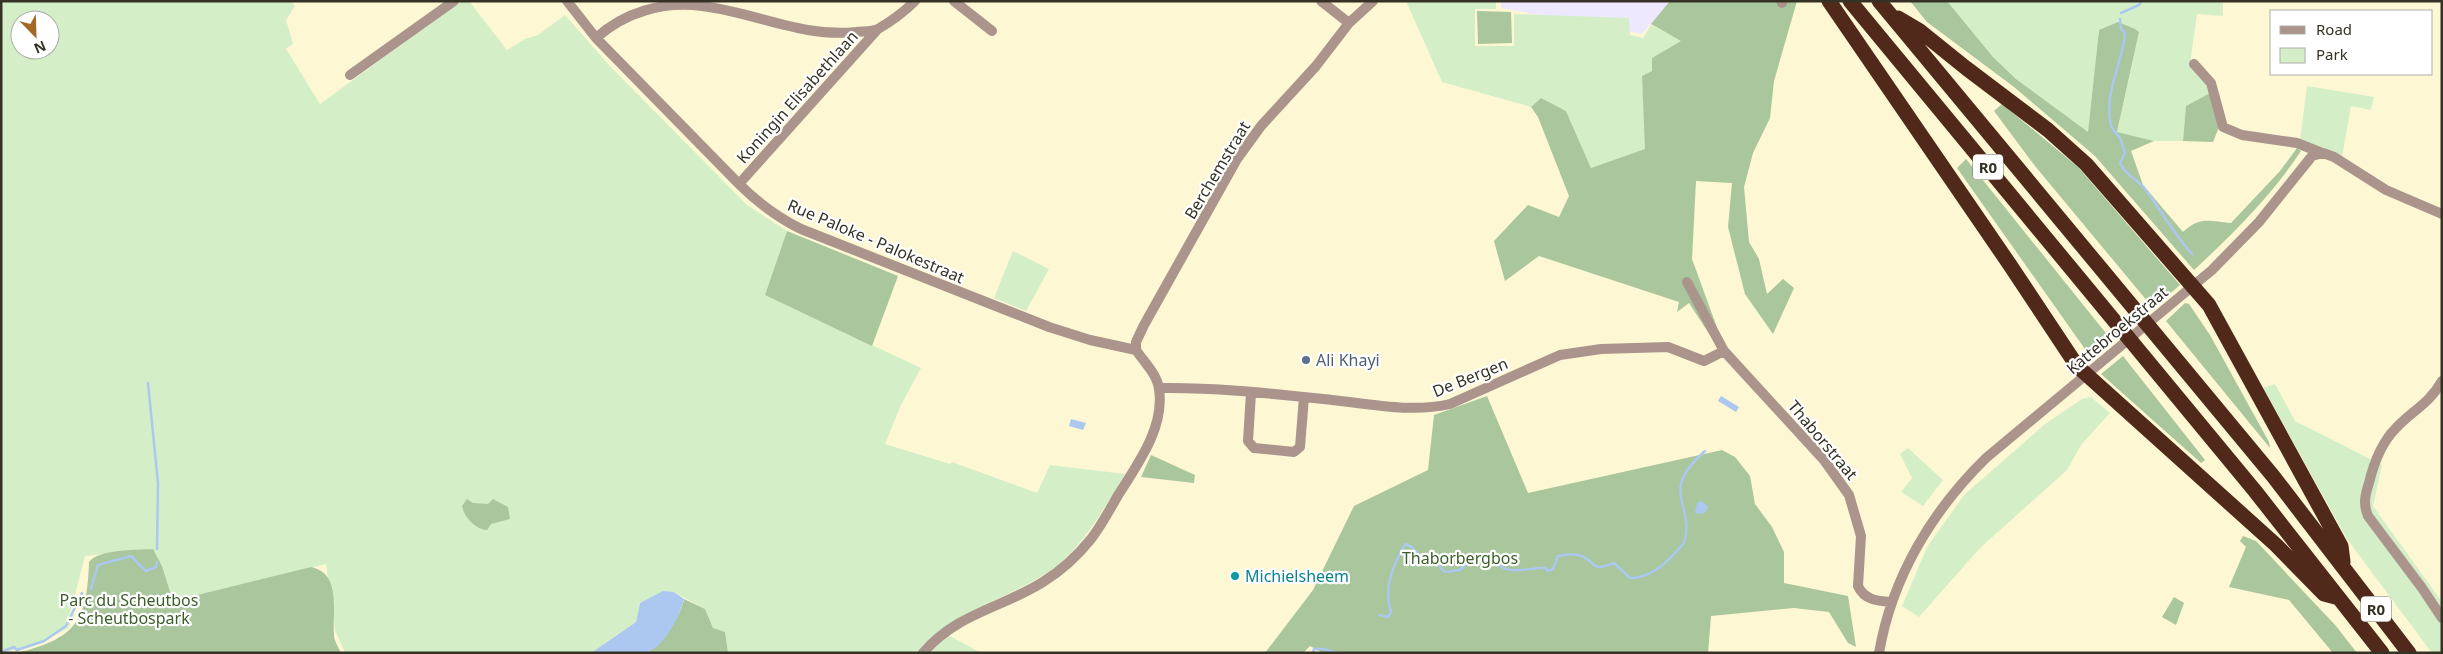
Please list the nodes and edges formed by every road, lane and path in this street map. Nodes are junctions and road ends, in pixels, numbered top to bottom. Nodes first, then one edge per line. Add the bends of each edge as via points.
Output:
1 (454, 1) edge
2 (567, 1) edge
3 (915, 1) edge
4 (954, 1) edge
5 (1321, 1) edge
6 (1373, 1) edge
7 (1829, 1) edge
8 (1850, 1) edge
9 (1883, 7) edge
10 (1349, 23) junction
11 (877, 30) junction
12 (992, 31) dead end
13 (596, 38) junction
14 (2194, 64) dead end
15 (350, 75) dead end
16 (2323, 153) junction
17 (738, 184) junction
18 (2442, 214) edge
19 (1687, 282) dead end
20 (2192, 286) junction
21 (1136, 350) junction
22 (1724, 351) junction
23 (2086, 376) junction
24 (2442, 381) edge
25 (1159, 388) junction
26 (1251, 393) junction
27 (1304, 397) junction
28 (2344, 565) junction
29 (2340, 599) junction
30 (1891, 602) junction
31 (2442, 618) edge
32 (923, 653) edge
33 (1879, 653) edge
34 (2382, 653) edge
35 (2409, 653) edge

1 - 15 street
2 - 13 street, Rue Paloke - Palokestraat
3 - 11 street, Koningin Elisabethlaan
4 - 12 street
5 - 10 street
6 - 10 street, Berchemstraat
7 - 23 highway
8 - 29 highway, R0 via 2137,347
9 - 20 highway via 1920,31 2080,158
9 - 28 highway, R0
10 - 21 street, Berchemstraat via 1316,66 1260,126 1237,159 1144,324
11 - 13 street via 831,34 702,6 677,5 639,12
11 - 17 street, Koningin Elisabethlaan
13 - 17 street, Rue Paloke - Palokestraat
14 - 16 street via 2211,83 2223,127 2242,135 2296,143
16 - 18 street via 2386,190
16 - 20 street, Kattebroekstraat via 2312,156 2259,222
17 - 21 street, Rue Paloke - Palokestraat via 761,205 801,229 1049,327
19 - 22 street
20 - 23 street, Kattebroekstraat
20 - 28 highway via 2213,313 2341,546
21 - 25 street via 1155,376
22 - 27 street, De Bergen via 1704,361 1668,347 1620,347 1560,356 1450,404 1432,408
22 - 30 street, Thaborstraat via 1824,460 1849,495 1861,536 1860,592 1871,599
23 - 29 highway via 2276,545 2324,594
23 - 30 street, Kattebroekstraat via 1986,458 1954,490 1914,552
24 - 31 street via 2434,395 2396,427 2383,444 2374,461 2364,499 2364,508
25 - 26 street, De Bergen
25 - 32 street via 1158,414 1147,447 1091,538 1076,556 1027,591 951,626
26 - 27 street, De Bergen
26 - 27 street via 1248,441 1254,448 1294,452 1300,446
28 - 35 highway, R0
29 - 34 highway, R0
30 - 33 street, Kattebroekstraat

